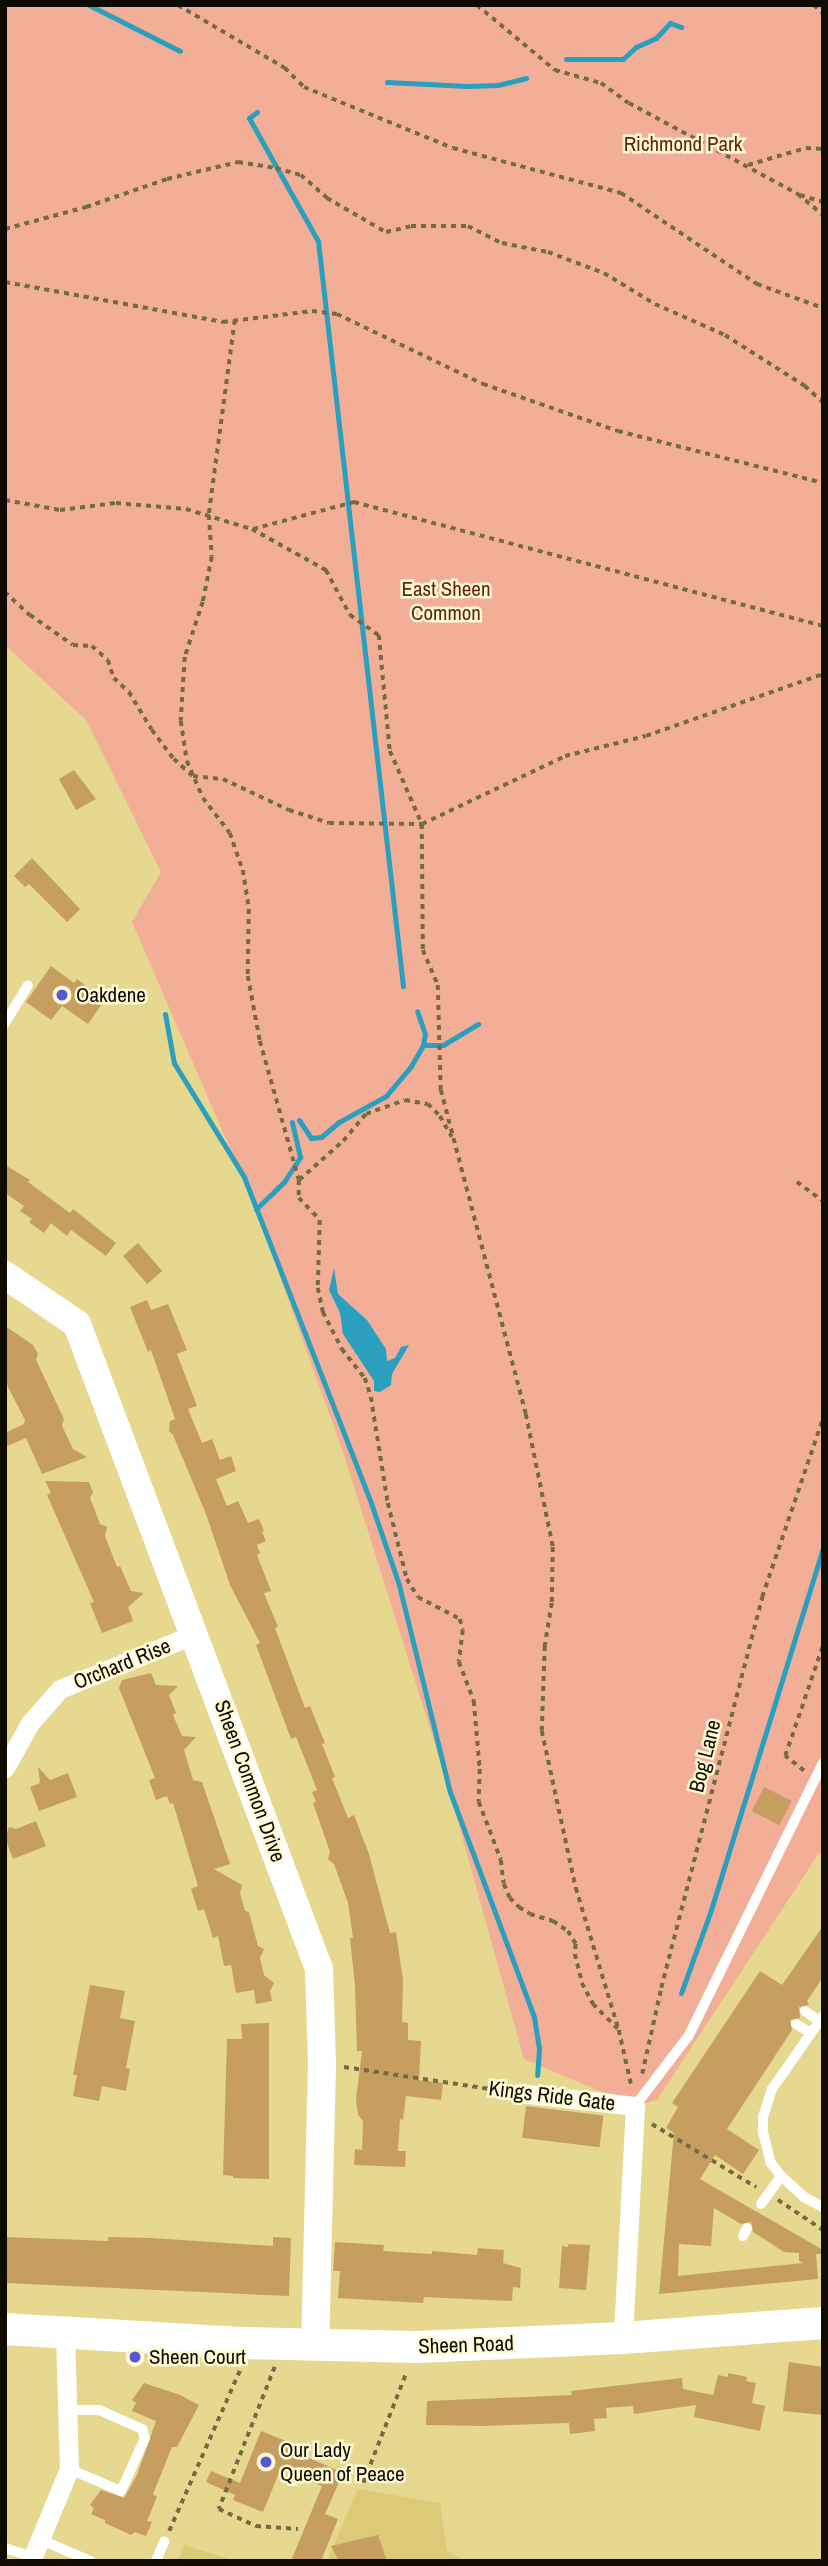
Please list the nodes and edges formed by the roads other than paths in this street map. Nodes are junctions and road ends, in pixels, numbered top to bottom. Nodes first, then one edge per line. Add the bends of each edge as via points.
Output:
1 (29, 985) dead end
2 (5, 1023) edge
3 (5, 1275) edge
4 (195, 1634) junction
5 (823, 1763) edge
6 (5, 1768) edge
7 (805, 2011) dead end
8 (821, 2018) edge
9 (796, 2024) dead end
10 (810, 2034) junction
11 (519, 2093) road end
12 (635, 2106) junction
13 (781, 2176) junction
14 (761, 2204) dead end
15 (819, 2206) edge
16 (823, 2216) edge
17 (823, 2322) edge
18 (5, 2329) edge
19 (65, 2332) junction
20 (623, 2338) junction
21 (300, 2344) junction
22 (67, 2410) junction
23 (69, 2469) junction
24 (164, 2542) road end
25 (5, 2548) edge
26 (34, 2552) edge
27 (90, 2561) edge
28 (156, 2561) edge

1 - 2 lane
3 - 4 street, Sheen Common Drive via 77,1324
4 - 6 street, Orchard Rise via 60,1689 30,1723
4 - 21 street, Sheen Common Drive via 319,1969 322,2064
5 - 12 lane via 689,2035
7 - 8 lane
8 - 10 lane
9 - 10 lane
10 - 13 lane via 772,2089 763,2117 765,2146
11 - 12 street, Kings Ride Gate
12 - 20 street, Kings Ride Gate
13 - 14 lane
13 - 15 lane
15 - 16 lane
17 - 20 main road, Sheen Road
18 - 19 main road, Sheen Road
19 - 21 main road, Sheen Road
19 - 22 street
20 - 21 main road, Sheen Road via 416,2347
22 - 23 street
22 - 23 lane via 99,2410 142,2429 145,2438 121,2491
23 - 26 street
24 - 28 lane
25 - 26 lane
26 - 27 lane

